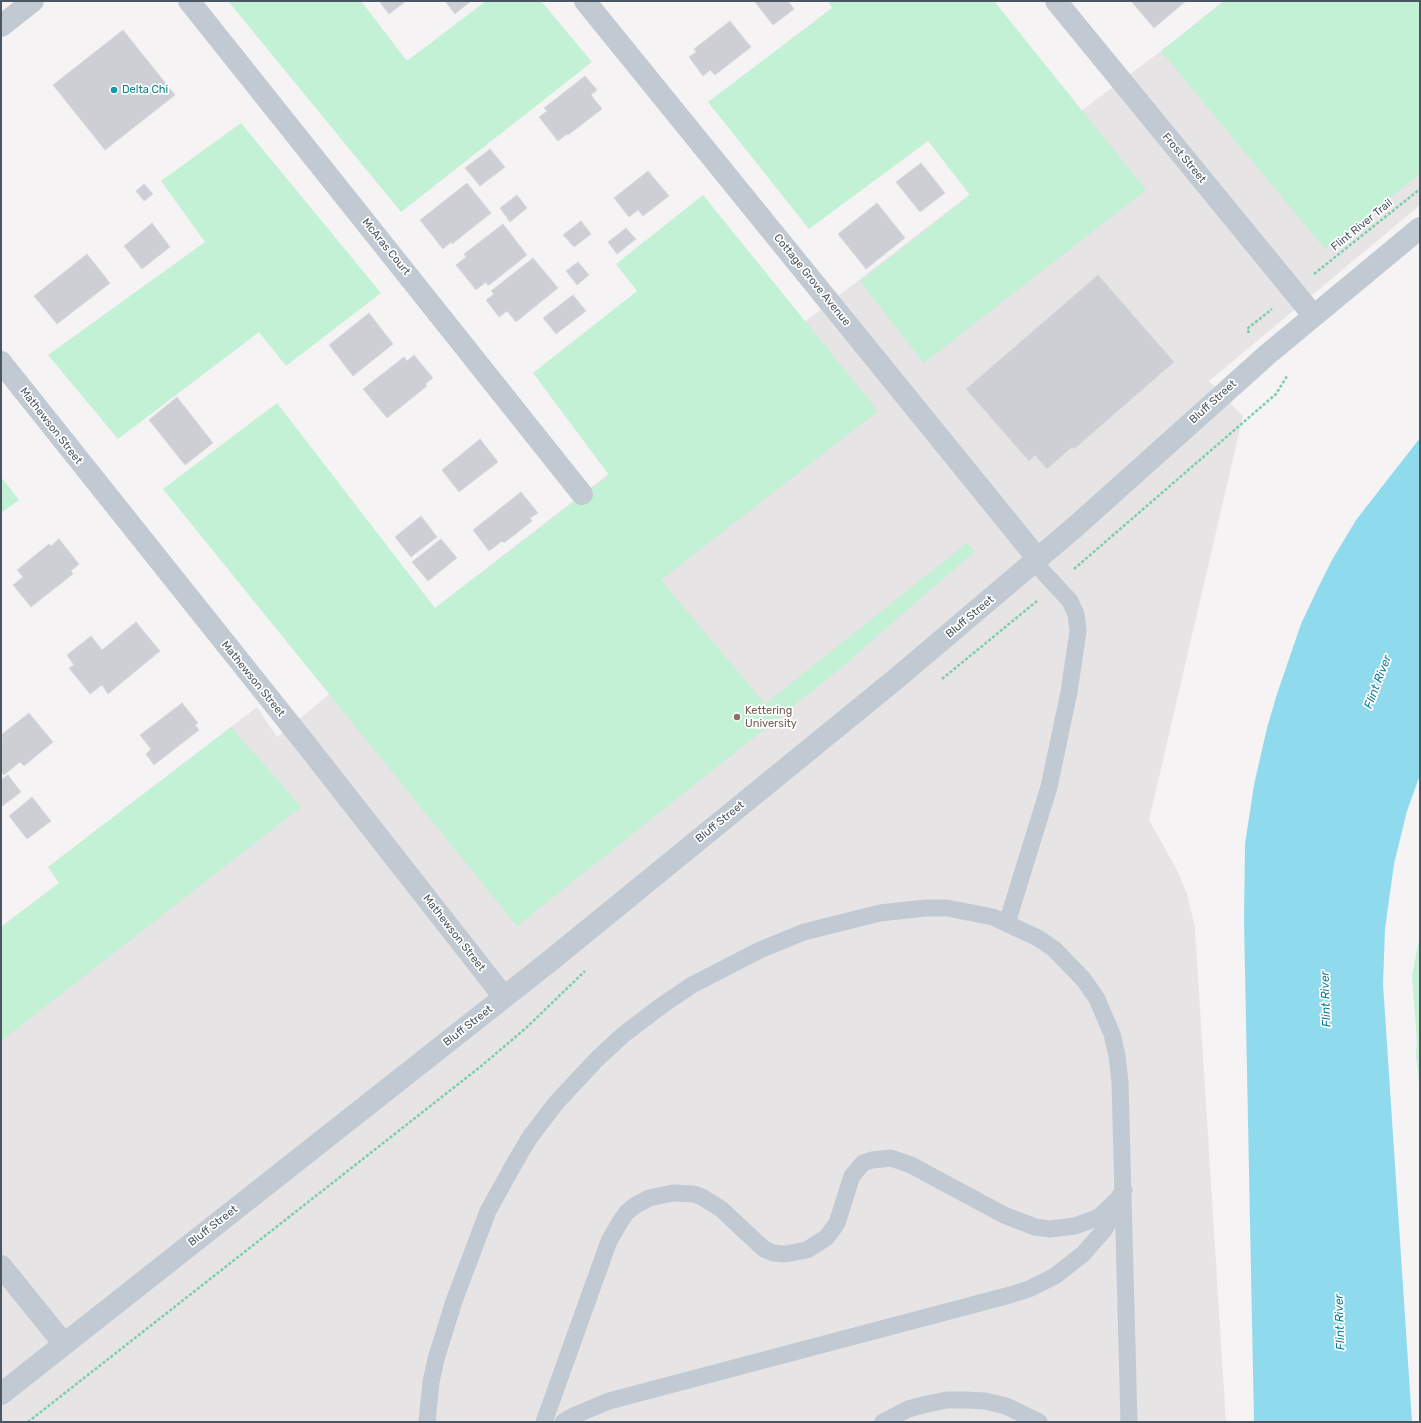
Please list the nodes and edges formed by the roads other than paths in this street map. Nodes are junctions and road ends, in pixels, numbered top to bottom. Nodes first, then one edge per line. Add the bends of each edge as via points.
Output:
1 (33, 1) edge
2 (189, 1) edge
3 (585, 1) edge
4 (1056, 1) edge
5 (1, 26) edge
6 (1420, 228) edge
7 (1313, 315) junction
8 (1, 362) edge
9 (582, 494) dead end
10 (1036, 561) junction
11 (1007, 923) junction
12 (504, 997) junction
13 (1124, 1190) junction
14 (1, 1266) edge
15 (64, 1344) junction
16 (1, 1394) edge
17 (427, 1422) edge
18 (544, 1422) edge
19 (563, 1422) edge
20 (883, 1422) edge
21 (1039, 1422) edge
22 (1129, 1422) edge

1 - 5 street
2 - 9 street, McAras Court
3 - 10 street, Cottage Grove Avenue
4 - 7 street, Frost Street
6 - 7 street, Bluff Street
7 - 10 street, Bluff Street
8 - 12 street, Mathewson Street
10 - 11 lane via 1070,601 1076,614 1078,631 1069,692 1049,787
10 - 12 street, Bluff Street via 897,678
11 - 13 lane via 1038,938 1070,963 1097,999 1105,1017 1117,1056 1120,1082
11 - 17 lane via 970,912 925,908 880,913 804,932 760,950 692,985 623,1035 597,1059 552,1109 514,1164 488,1212 454,1300 436,1359
12 - 15 street, Bluff Street
13 - 18 lane via 1099,1217 1075,1226 1050,1229 1035,1227 1004,1215 911,1165 891,1158 872,1160 863,1163 852,1176 837,1222 827,1237 807,1250 785,1254 764,1249 721,1209 702,1197 673,1192 649,1198 627,1212 609,1241
13 - 19 lane via 1111,1218 1095,1240 1069,1266 1043,1283 1010,1295 620,1397
13 - 22 lane
14 - 15 street
15 - 16 street, Bluff Street
20 - 21 lane via 908,1409 947,1400 966,1400 1006,1406

